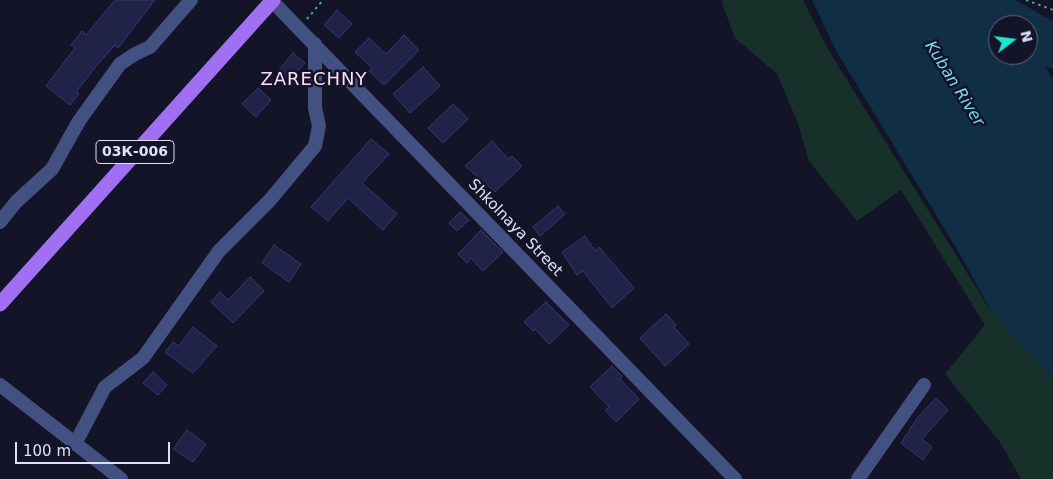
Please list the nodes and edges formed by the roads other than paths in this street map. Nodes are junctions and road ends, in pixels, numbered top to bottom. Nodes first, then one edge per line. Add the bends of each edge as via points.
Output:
1 (191, 0) edge
2 (272, 0) edge
3 (315, 44) junction
4 (0, 222) edge
5 (0, 304) edge
6 (924, 384) dead end
7 (0, 385) edge
8 (75, 444) junction
9 (121, 479) edge
10 (735, 479) edge
11 (858, 479) edge

1 - 4 street via 150,47 120,64 78,121 52,169 16,202
2 - 3 street, Shkolnaya Street
2 - 5 main road, 03К-006
3 - 8 street via 319,126 315,146 270,200 219,251 142,358 104,388
3 - 10 street, Shkolnaya Street
6 - 11 street
7 - 8 street
8 - 9 street

